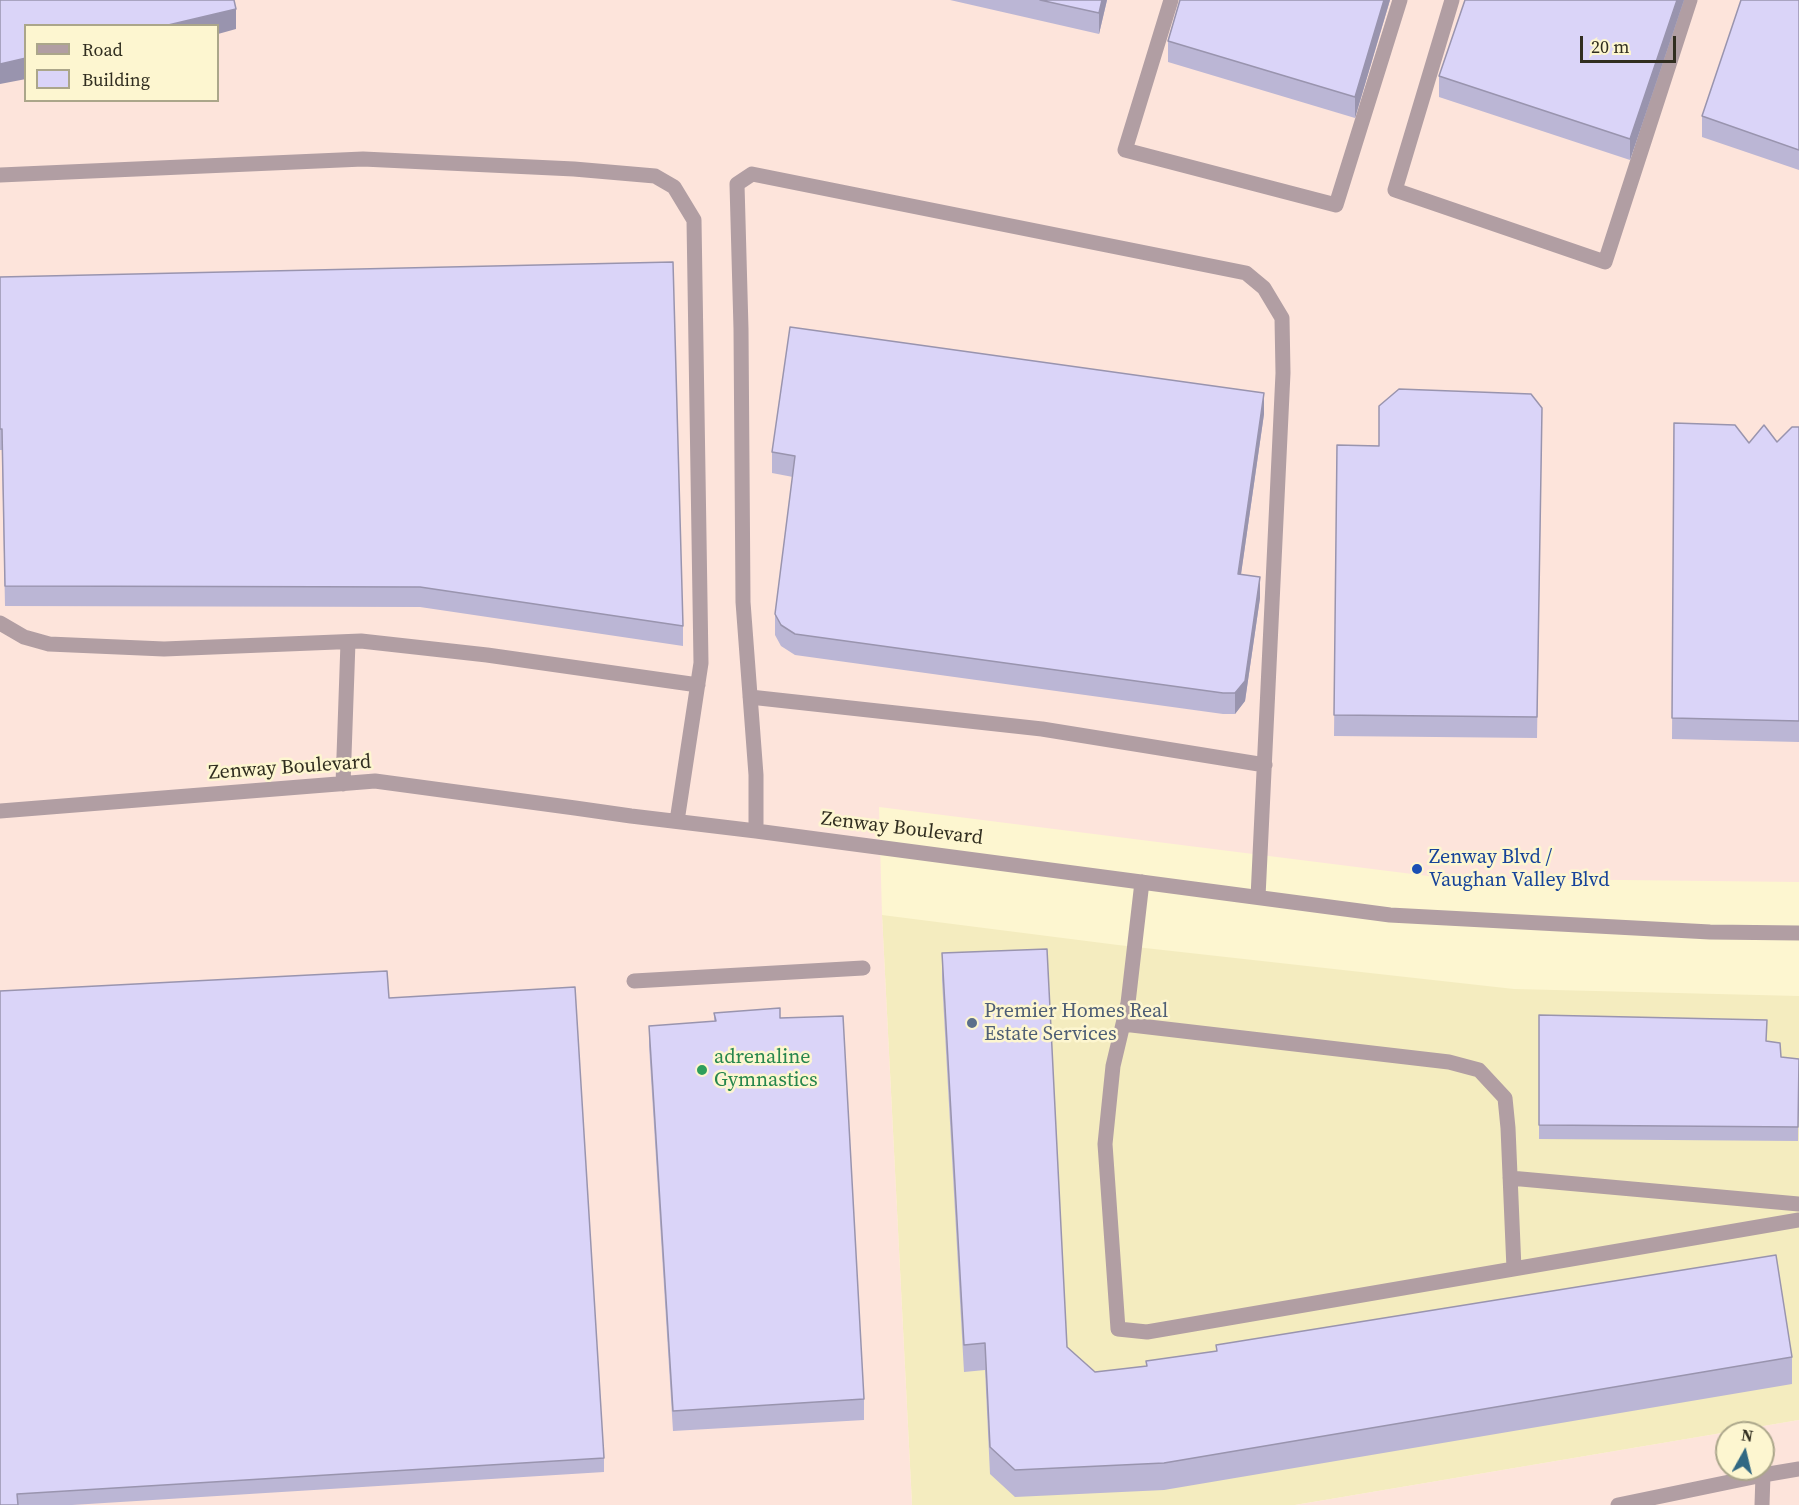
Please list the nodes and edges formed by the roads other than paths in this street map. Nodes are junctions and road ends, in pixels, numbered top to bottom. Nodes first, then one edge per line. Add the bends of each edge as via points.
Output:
1 (1171, 0) edge
2 (1400, 0) edge
3 (1452, 0) edge
4 (1690, 0) edge
5 (0, 175) edge
6 (0, 623) edge
7 (348, 642) junction
8 (698, 685) junction
9 (750, 697) junction
10 (1265, 765) junction
11 (343, 784) junction
12 (0, 811) edge
13 (677, 821) junction
14 (756, 831) junction
15 (1142, 882) junction
16 (1258, 897) junction
17 (1799, 933) edge
18 (863, 968) dead end
19 (634, 981) dead end
20 (1123, 1024) junction
21 (1510, 1179) junction
22 (1799, 1204) edge
23 (1799, 1220) edge
24 (1514, 1269) junction
25 (1799, 1469) edge
26 (1775, 1473) edge
27 (1733, 1481) edge
28 (1762, 1481) edge
29 (1618, 1505) edge
30 (1762, 1505) edge

1 - 2 street via 1125,150 1336,205
3 - 4 street via 1395,190 1605,262
5 - 8 street via 363,159 656,176 674,187 694,220 701,663
6 - 7 street via 24,637 49,644 164,649
7 - 8 street via 487,655
7 - 11 street
8 - 13 street
9 - 10 street via 1042,729
9 - 10 street via 743,602 737,184 752,174 1246,273 1264,288 1282,318 1283,373
9 - 14 street
10 - 16 street
11 - 12 street, Zenway Boulevard
11 - 13 street, Zenway Boulevard via 375,782
13 - 14 street, Zenway Boulevard
14 - 15 street, Zenway Boulevard
15 - 16 street, Zenway Boulevard
15 - 20 street
16 - 17 street, Zenway Boulevard via 1390,915
18 - 19 street
20 - 21 street via 1449,1062 1479,1070 1505,1098
20 - 24 street via 1113,1066 1105,1144 1118,1329 1147,1332
21 - 22 street
21 - 24 street
23 - 24 street
25 - 26 street
27 - 29 street
28 - 30 street

